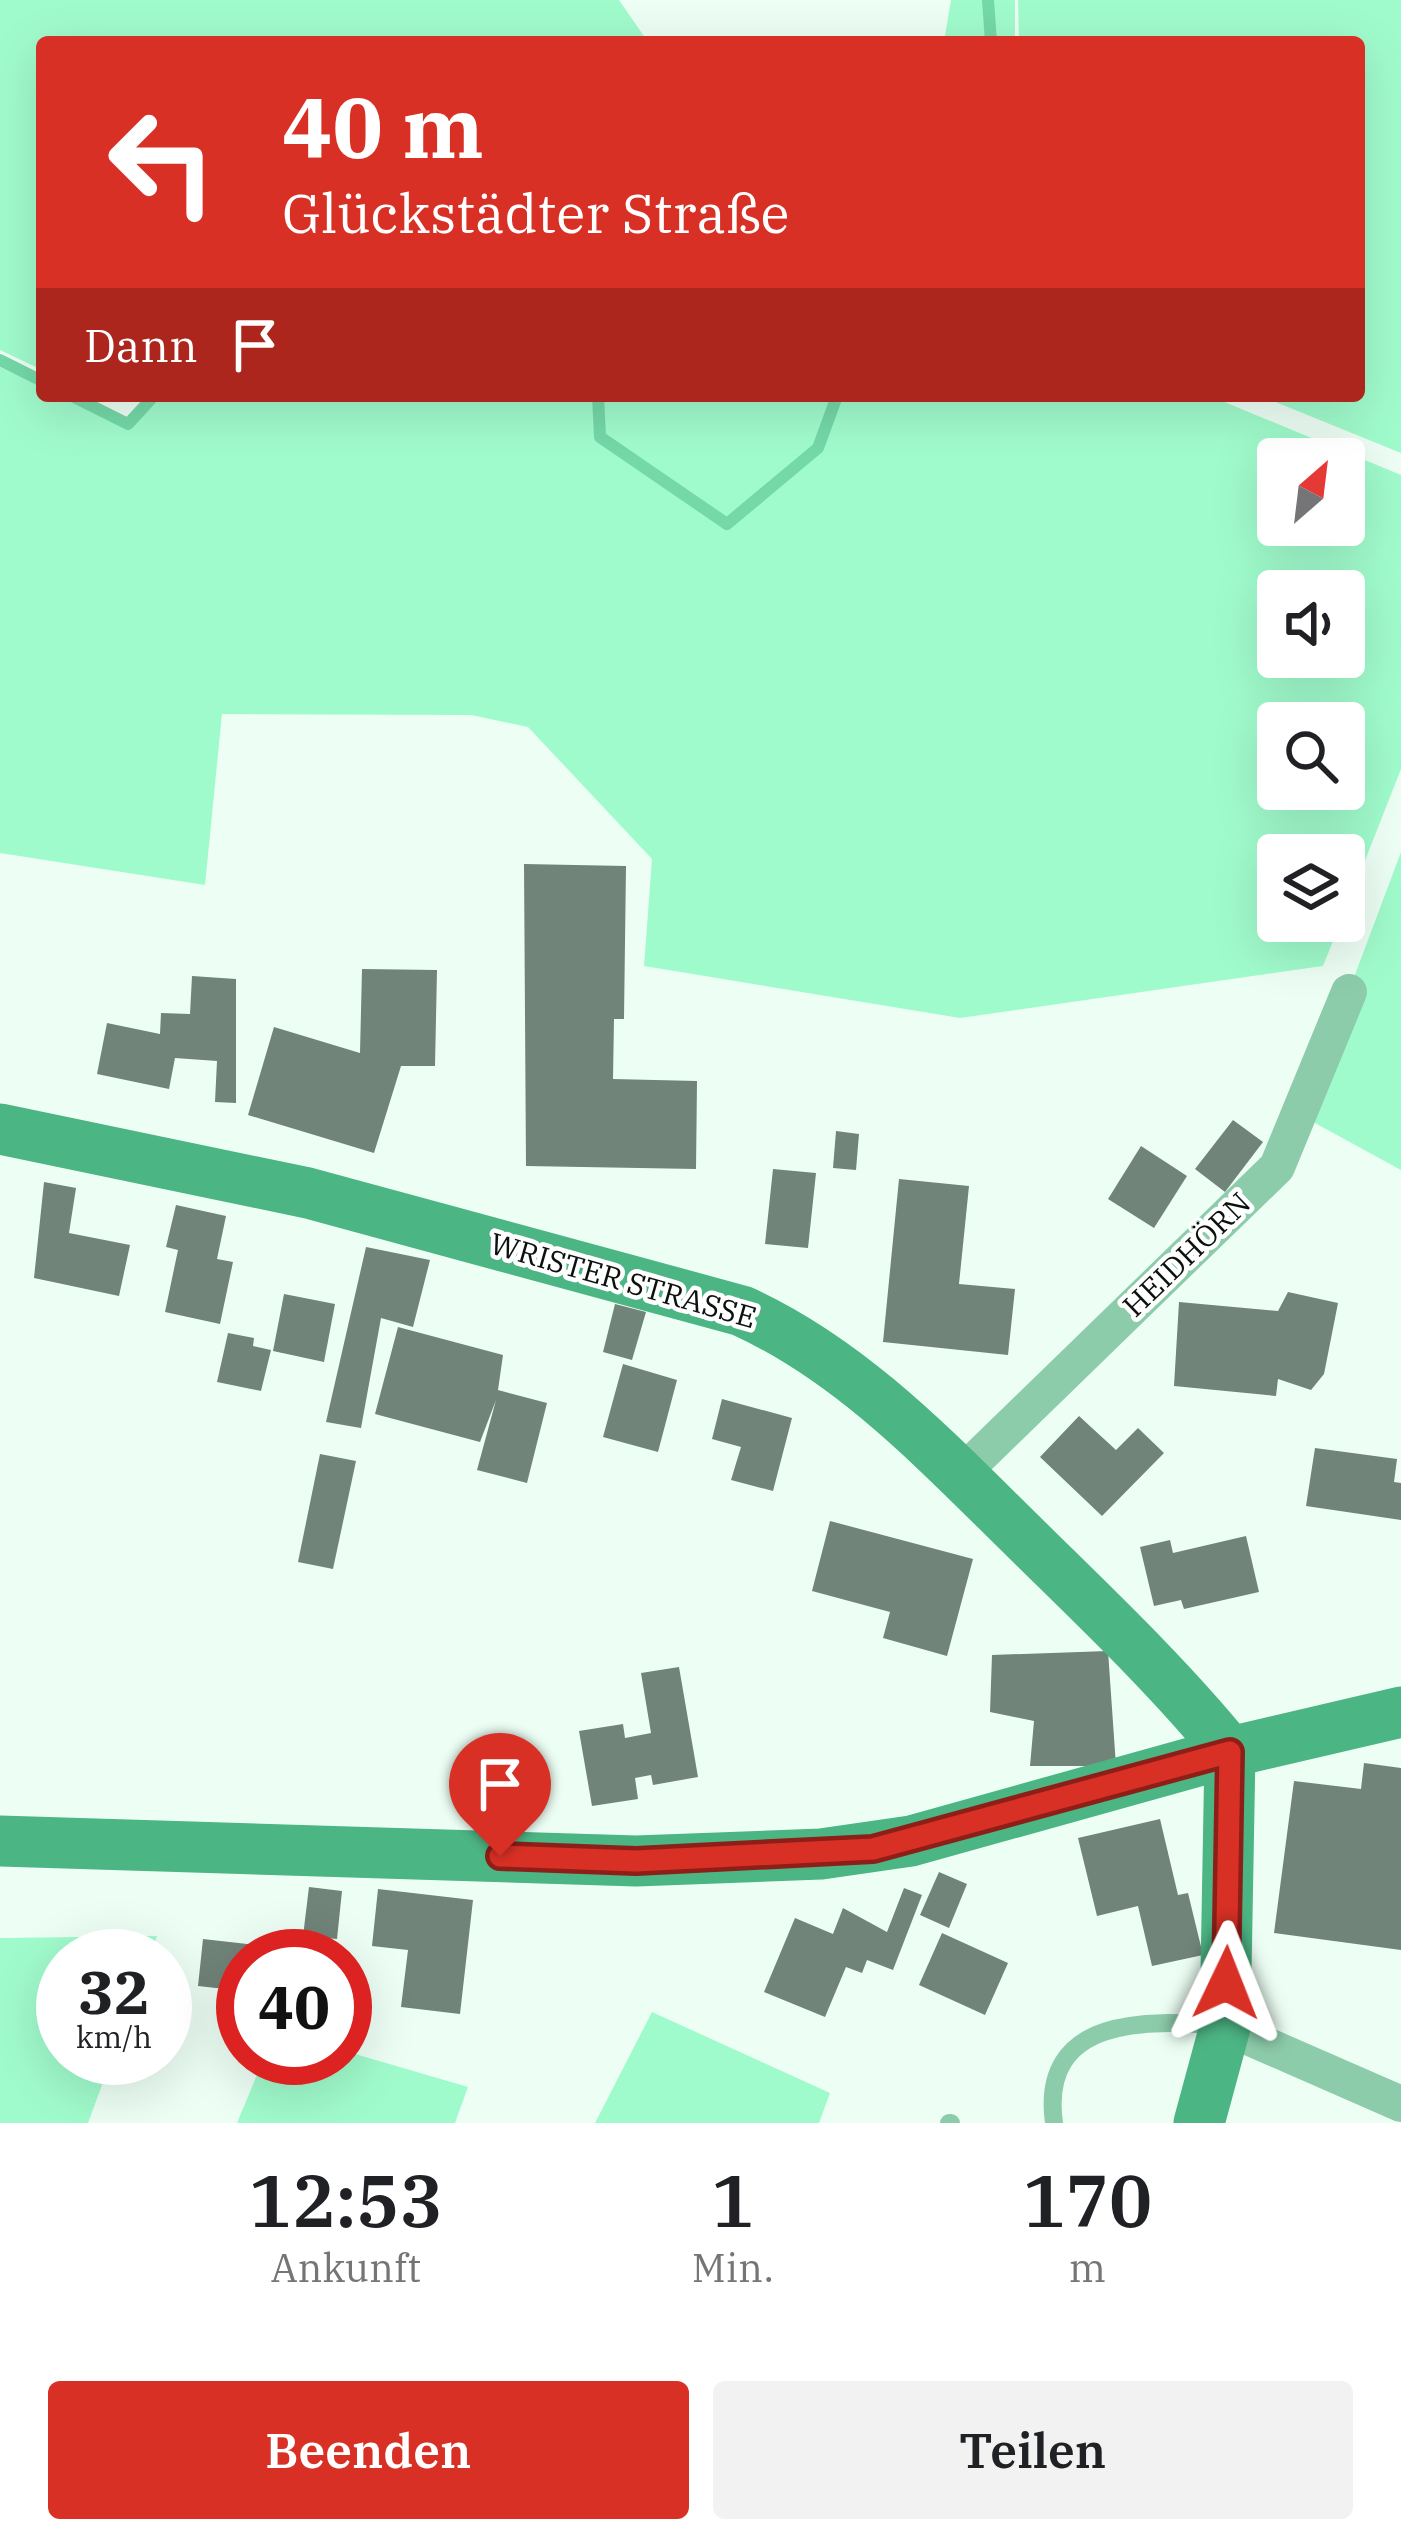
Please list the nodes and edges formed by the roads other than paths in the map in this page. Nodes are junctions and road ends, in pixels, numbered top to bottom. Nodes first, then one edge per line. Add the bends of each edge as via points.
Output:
1 (1349, 992) dead end
2 (0, 1129) edge
3 (960, 1475) junction
4 (1401, 1712) edge
5 (1230, 1752) junction
6 (0, 1841) edge
7 (1225, 2027) junction
8 (1401, 2104) edge
9 (1054, 2123) edge
10 (1199, 2123) edge

1 - 3 street, HEIDHÖRN via 1276,1167
2 - 3 street, WRISTER STRASSE via 308,1192 742,1311 838,1364
3 - 5 street, WRISTER STRASSE via 1177,1688
4 - 5 street
5 - 6 street via 910,1841 821,1855 636,1861
5 - 7 street
7 - 8 street
7 - 9 lane via 1120,2023 1101,2033 1056,2073
7 - 10 street

